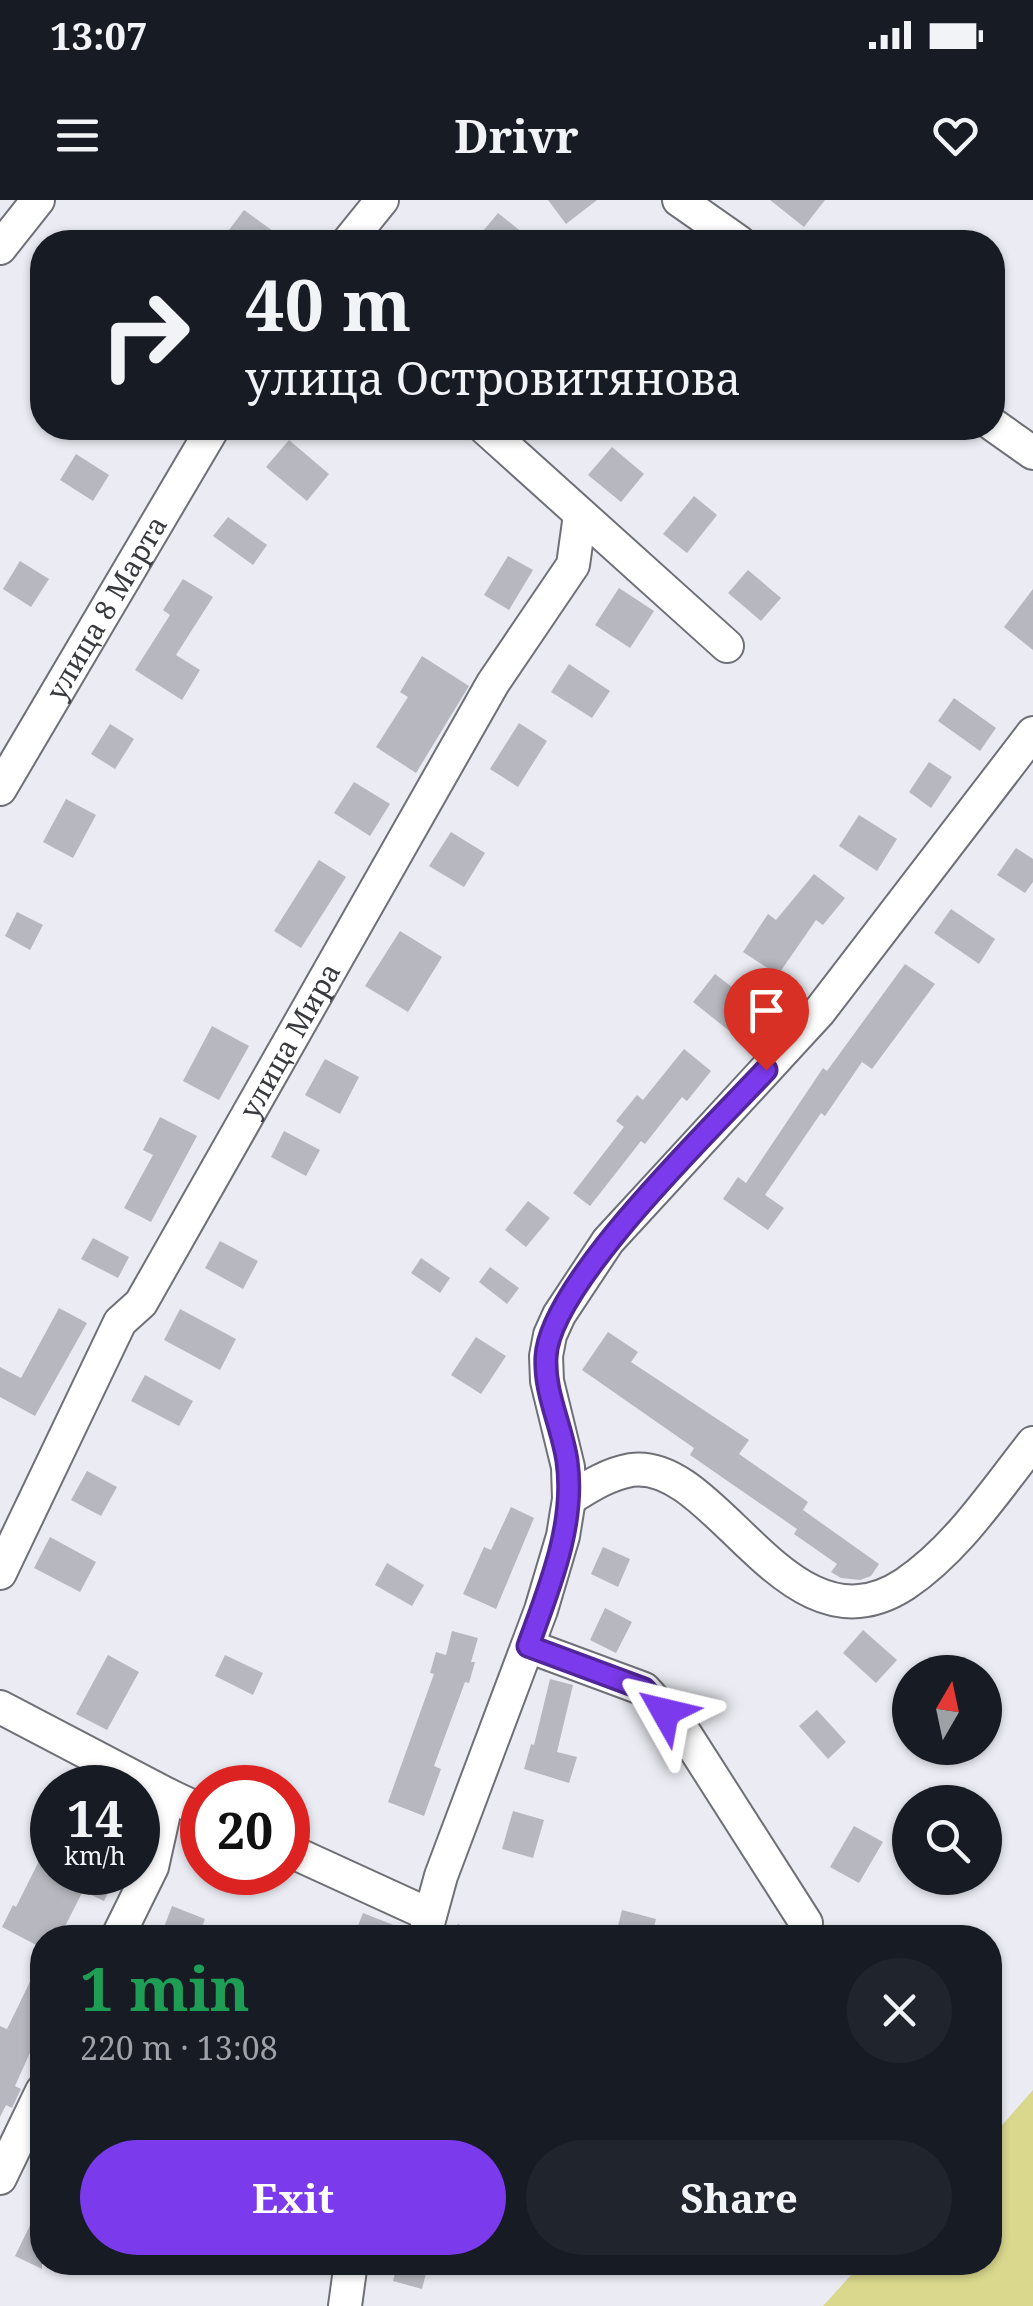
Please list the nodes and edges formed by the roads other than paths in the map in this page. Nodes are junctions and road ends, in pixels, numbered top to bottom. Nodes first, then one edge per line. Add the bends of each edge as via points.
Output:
1 (38, 200) edge
2 (382, 200) edge
3 (679, 200) edge
4 (358, 230) edge
5 (721, 230) edge
6 (0, 248) edge
7 (1005, 433) edge
8 (206, 440) edge
9 (498, 440) edge
10 (1033, 452) edge
11 (580, 515) junction
12 (727, 646) dead end
13 (1033, 733) edge
14 (0, 789) edge
15 (1033, 1443) edge
16 (569, 1499) junction
17 (0, 1572) edge
18 (528, 1646) junction
19 (0, 1706) edge
20 (168, 1795) junction
21 (180, 1800) edge
22 (310, 1862) edge
23 (806, 1924) dead end
24 (124, 1925) edge
25 (425, 1925) edge
26 (427, 1925) edge
27 (30, 2116) edge
28 (0, 2178) edge
29 (349, 2275) edge
30 (345, 2306) edge

1 - 6 street
2 - 4 street
3 - 5 street
7 - 10 street
8 - 14 street, улица 8 Марта
9 - 11 street
11 - 12 street
11 - 17 street, улица Мира via 573,565 493,683 161,1270 120,1322
13 - 16 street via 819,1012 608,1241 559,1315 546,1356 547,1381 563,1438
15 - 16 street via 951,1544 902,1586 862,1601 826,1596 778,1571 693,1493 660,1473 633,1470 601,1479
16 - 18 street via 553,1576
18 - 23 street via 644,1689 686,1734
18 - 26 street
19 - 20 street
20 - 21 street
20 - 24 street via 152,1868
22 - 25 street
27 - 28 street
29 - 30 street

